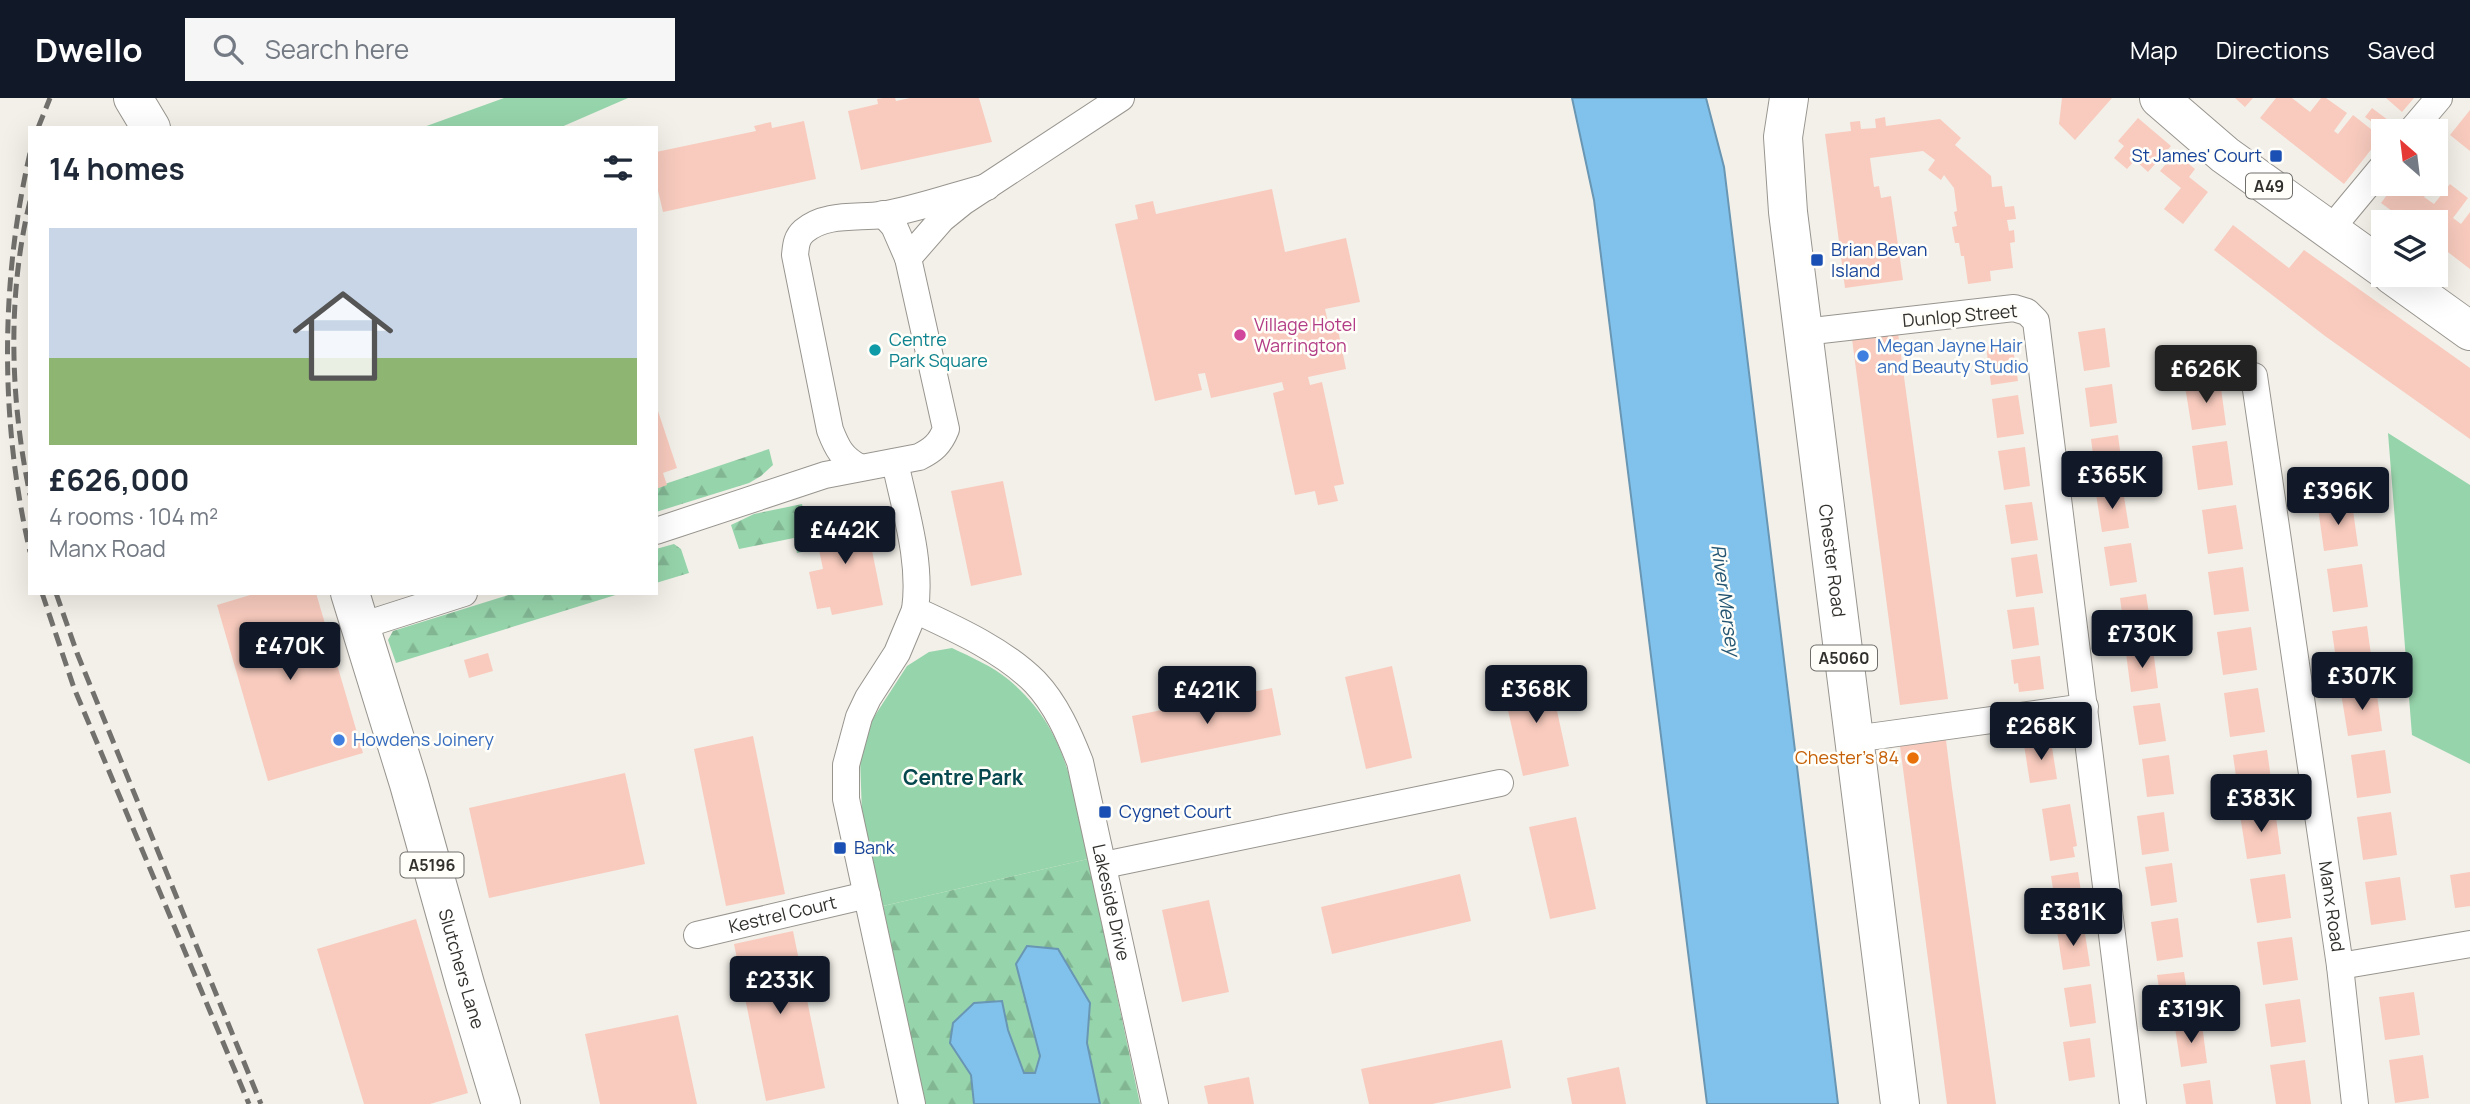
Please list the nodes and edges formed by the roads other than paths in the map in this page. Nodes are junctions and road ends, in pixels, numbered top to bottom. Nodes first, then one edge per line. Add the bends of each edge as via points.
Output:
1 (133, 98) edge
2 (1121, 98) edge
3 (1789, 98) edge
4 (2159, 98) edge
5 (2439, 98) edge
6 (2421, 119) edge
7 (150, 126) edge
8 (2371, 181) edge
9 (987, 187) junction
10 (883, 215) junction
11 (2330, 230) junction
12 (908, 258) junction
13 (2371, 260) edge
14 (2409, 287) edge
15 (2470, 331) edge
16 (1804, 332) junction
17 (2254, 376) dead end
18 (830, 430) junction
19 (895, 462) junction
20 (859, 467) junction
21 (770, 494) junction
22 (658, 530) edge
23 (451, 595) edge
24 (355, 610) edge
25 (915, 610) junction
26 (2085, 707) junction
27 (1854, 738) junction
28 (1500, 783) dead end
29 (1104, 865) junction
30 (867, 895) junction
31 (697, 935) dead end
32 (2470, 944) edge
33 (2340, 965) junction
34 (501, 1104) edge
35 (912, 1104) edge
36 (1155, 1104) edge
37 (1900, 1104) edge
38 (2133, 1104) edge
39 (2355, 1104) edge

1 - 7 highway
2 - 9 street
3 - 16 highway, Chester Road / A5060 via 1784,169
4 - 11 highway, A49 via 2225,155
5 - 6 street
8 - 11 street
9 - 10 street
9 - 12 street via 942,219
10 - 12 street via 894,226
10 - 18 street via 841,216 812,226 796,242
11 - 13 highway, A49
12 - 19 street via 946,429 931,451
14 - 15 highway
16 - 26 street, Dunlop Street via 2014,308 2031,315 2038,328
16 - 27 highway, Chester Road / A5060
17 - 33 street, Manx Road
18 - 20 street via 845,459
18 - 21 street via 814,461
19 - 20 street
19 - 25 street via 917,567
20 - 21 street
21 - 22 street
23 - 24 street
24 - 34 highway, Slutchers Lane / A5196
25 - 29 street, Lakeside Drive via 1001,655 1042,691 1069,734 1080,762
25 - 30 street via 897,653 859,717 846,765 846,799
26 - 27 street
26 - 38 street
27 - 37 highway, Chester Road / A5060
28 - 29 street
29 - 36 street, Lakeside Drive
30 - 31 street, Kestrel Court
30 - 35 street
32 - 33 street
33 - 39 street, Manx Road

